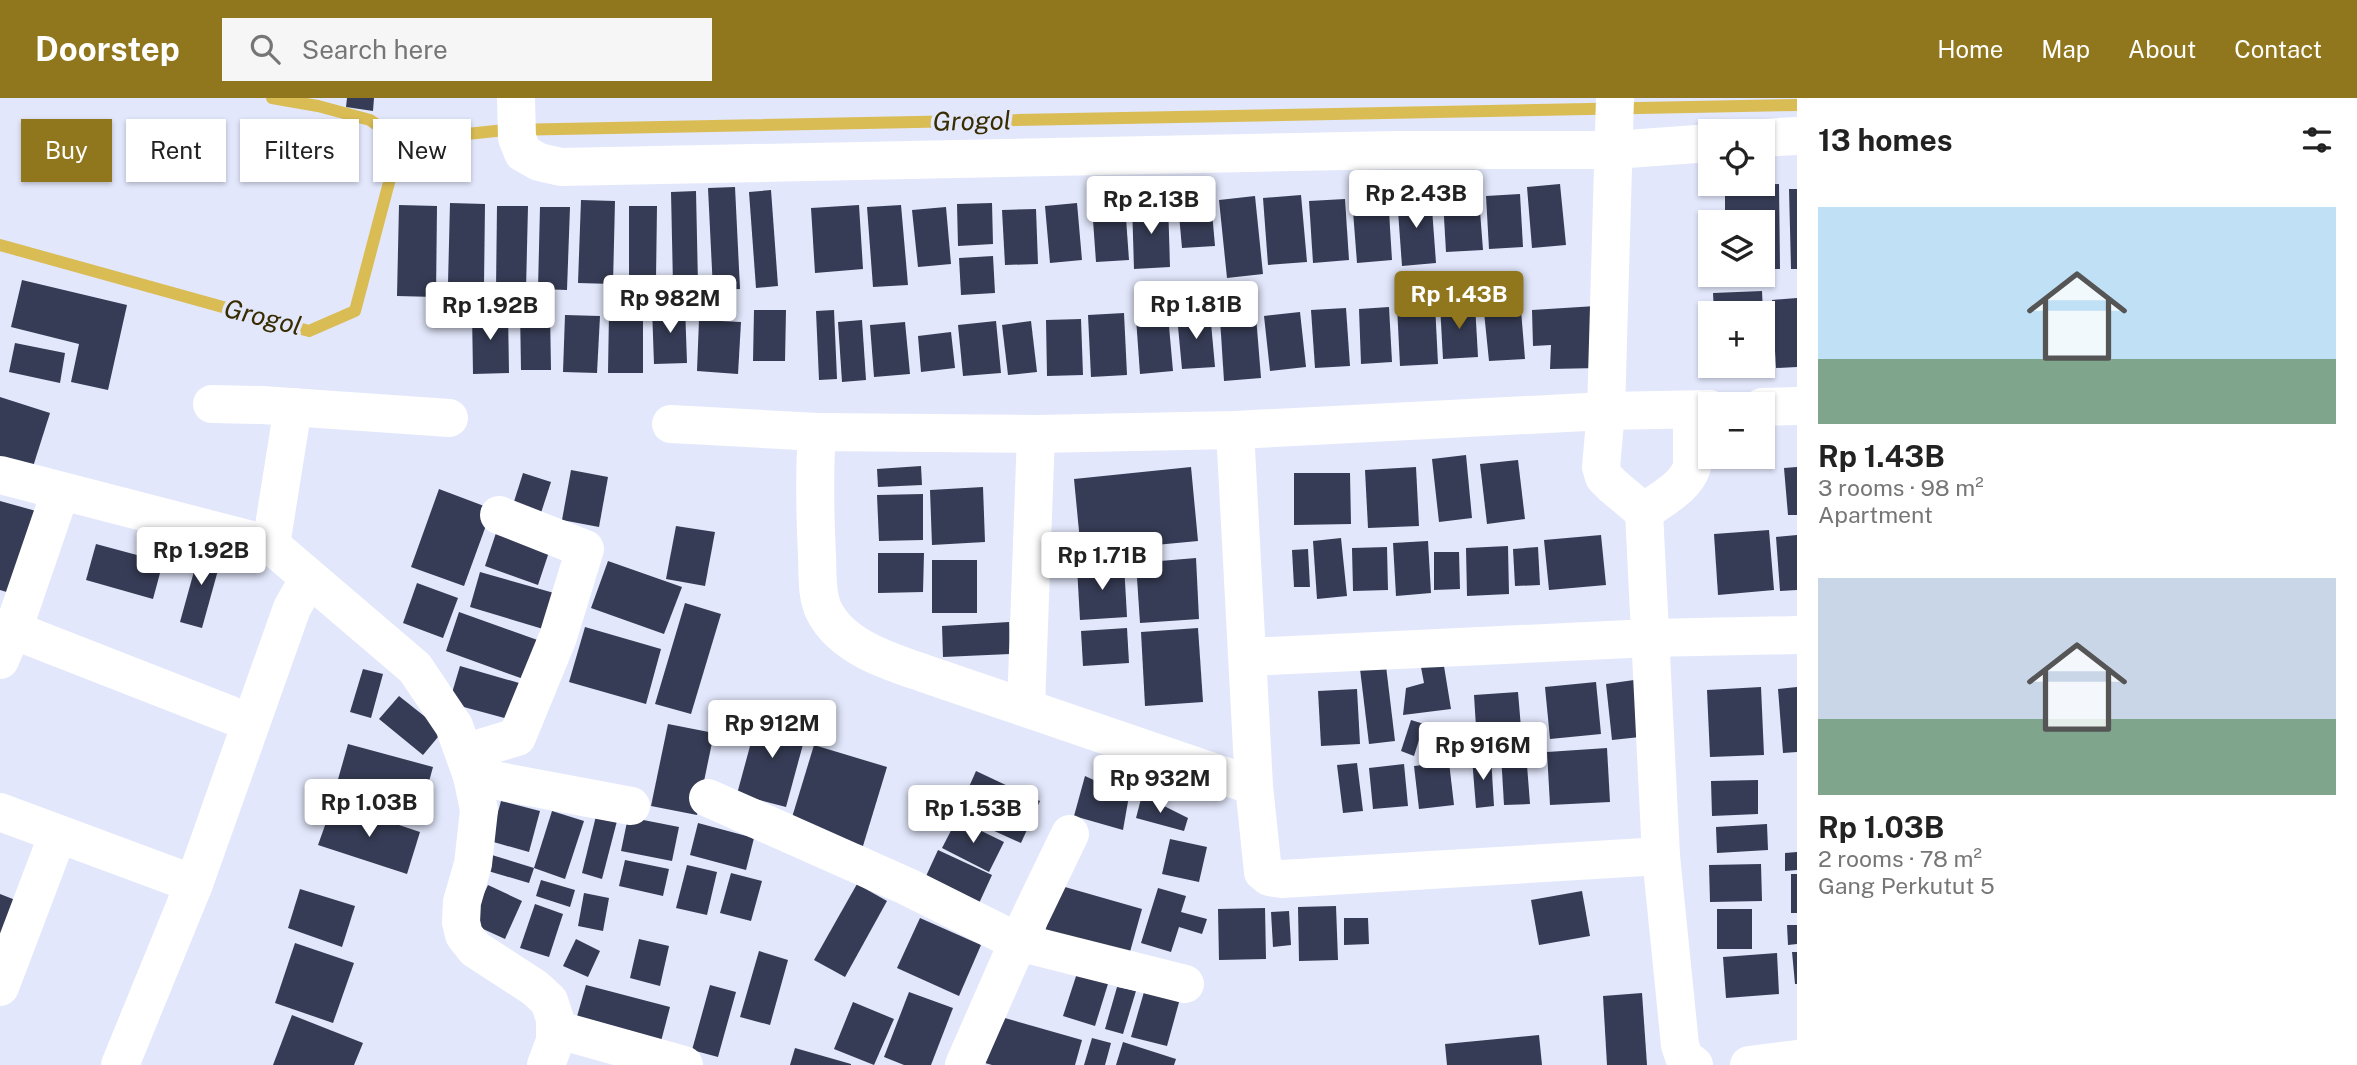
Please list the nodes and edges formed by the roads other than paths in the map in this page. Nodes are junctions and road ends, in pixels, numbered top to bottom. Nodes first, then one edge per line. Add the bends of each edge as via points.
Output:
1 (1615, 98) edge
2 (517, 120) edge
3 (1797, 136) edge
4 (1775, 137) edge
5 (1698, 143) edge
6 (1613, 144) junction
7 (212, 404) dead end
8 (1797, 406) edge
9 (293, 407) junction
10 (1775, 407) edge
11 (1698, 410) edge
12 (1606, 411) junction
13 (449, 418) dead end
14 (671, 424) dead end
15 (1698, 429) edge
16 (1235, 430) junction
17 (817, 432) junction
18 (1036, 434) junction
19 (0, 475) edge
20 (60, 493) junction
21 (1644, 512) junction
22 (499, 515) dead end
23 (271, 545) junction
24 (309, 578) junction
25 (1797, 635) edge
26 (1650, 638) junction
27 (6, 645) edge
28 (1248, 657) junction
29 (1026, 707) junction
30 (251, 723) junction
31 (468, 764) junction
32 (1254, 786) junction
33 (708, 798) dead end
34 (631, 806) dead end
35 (0, 812) edge
36 (58, 834) junction
37 (1070, 834) dead end
38 (1661, 856) junction
39 (194, 884) junction
40 (1018, 942) junction
41 (1185, 985) dead end
42 (0, 987) edge
43 (550, 1047) edge
44 (1797, 1059) edge
45 (120, 1065) edge
46 (684, 1065) edge
47 (964, 1065) edge
48 (1694, 1065) edge
49 (1749, 1065) edge

1 - 6 street
2 - 6 street via 523,153 561,167
3 - 4 street
5 - 6 street
6 - 12 street
7 - 9 street
8 - 10 street
9 - 13 street
9 - 23 street
11 - 12 street
12 - 16 street
12 - 21 street via 1604,477
14 - 17 street
15 - 21 street via 1689,476
16 - 18 street
16 - 28 street
17 - 18 street
17 - 29 street via 814,504 819,590 824,610 837,628 881,658
18 - 29 street
19 - 20 street
20 - 23 street
20 - 27 street
21 - 26 street
22 - 31 street via 585,549 558,637 517,737
23 - 24 street
24 - 30 street via 292,608
24 - 31 street via 415,668 454,726
25 - 26 street
26 - 28 street
26 - 38 street
27 - 30 street
28 - 32 street
29 - 32 street
30 - 39 street
31 - 34 street
31 - 43 street via 479,810 473,864 462,902 464,935 475,949 549,1001 555,1020
32 - 38 street via 1261,865 1269,877
33 - 40 street via 906,886
35 - 36 street
36 - 39 street
36 - 42 street
37 - 40 street
38 - 48 street via 1680,1045 1684,1057
39 - 45 street
40 - 41 street
40 - 47 street
43 - 46 street
44 - 49 street

